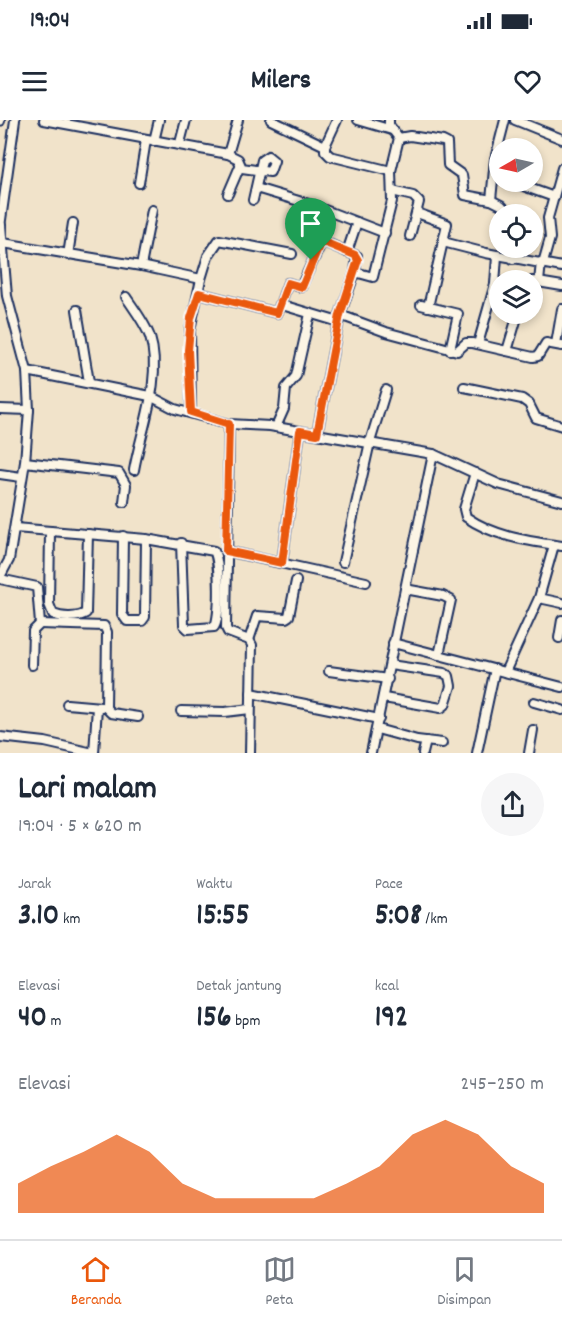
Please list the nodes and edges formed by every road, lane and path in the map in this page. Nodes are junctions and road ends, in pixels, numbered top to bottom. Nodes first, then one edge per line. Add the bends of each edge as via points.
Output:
1 (15, 120) edge
2 (44, 120) edge
3 (159, 120) edge
4 (186, 120) edge
5 (238, 120) edge
6 (271, 120) edge
7 (337, 120) edge
8 (358, 120) edge
9 (389, 120) edge
10 (505, 120) edge
11 (515, 120) edge
12 (392, 130) junction
13 (399, 138) junction
14 (502, 138) edge
15 (562, 139) edge
16 (150, 141) junction
17 (180, 143) junction
18 (325, 146) junction
19 (228, 154) junction
20 (240, 166) junction
21 (562, 168) edge
22 (391, 171) junction
23 (139, 183) dead end
24 (256, 188) junction
25 (392, 190) junction
26 (493, 192) edge
27 (540, 192) edge
28 (228, 194) dead end
29 (554, 197) junction
30 (253, 200) dead end
31 (492, 200) junction
32 (501, 204) edge
33 (152, 210) dead end
34 (417, 213) junction
35 (357, 222) junction
36 (73, 223) dead end
37 (1, 226) edge
38 (385, 233) junction
39 (410, 236) dead end
40 (443, 242) junction
41 (3, 243) junction
42 (347, 252) junction
43 (292, 254) dead end
44 (489, 254) edge
45 (68, 255) junction
46 (497, 258) edge
47 (508, 258) edge
48 (513, 259) joint
49 (542, 262) junction
50 (141, 266) junction
51 (562, 267) edge
52 (540, 270) edge
53 (355, 272) junction
54 (201, 279) junction
55 (543, 283) edge
56 (562, 286) edge
57 (199, 293) junction
58 (126, 297) dead end
59 (282, 305) junction
60 (562, 309) edge
61 (77, 310) dead end
62 (310, 314) junction
63 (339, 319) junction
64 (515, 324) edge
65 (478, 344) junction
66 (559, 345) edge
67 (450, 350) junction
68 (507, 351) junction
69 (27, 371) junction
70 (89, 382) junction
71 (464, 387) dead end
72 (386, 390) dead end
73 (150, 396) junction
74 (0, 409) edge
75 (29, 410) junction
76 (191, 412) junction
77 (229, 424) junction
78 (562, 426) edge
79 (276, 427) junction
80 (300, 431) junction
81 (317, 434) junction
82 (370, 442) junction
83 (433, 454) junction
84 (25, 462) junction
85 (134, 470) dead end
86 (475, 473) junction
87 (0, 474) edge
88 (21, 477) junction
89 (562, 501) edge
90 (124, 502) dead end
91 (15, 528) junction
92 (50, 531) junction
93 (88, 534) junction
94 (123, 536) junction
95 (146, 539) junction
96 (181, 543) junction
97 (558, 546) edge
98 (226, 551) junction
99 (343, 562) dead end
100 (282, 563) junction
101 (0, 578) edge
102 (296, 581) dead end
103 (366, 582) dead end
104 (405, 590) junction
105 (538, 598) junction
106 (562, 603) edge
107 (562, 620) edge
108 (40, 624) junction
109 (559, 638) dead end
110 (249, 640) junction
111 (393, 643) junction
112 (439, 655) junction
113 (32, 665) dead end
114 (390, 665) junction
115 (495, 669) junction
116 (329, 671) dead end
117 (506, 672) junction
118 (388, 679) junction
119 (562, 687) edge
120 (251, 693) junction
121 (384, 698) junction
122 (534, 702) dead end
123 (67, 704) dead end
124 (96, 707) junction
125 (106, 708) junction
126 (250, 708) junction
127 (562, 710) edge
128 (181, 711) dead end
129 (138, 717) dead end
130 (379, 719) junction
131 (377, 729) junction
132 (534, 730) dead end
133 (0, 738) edge
134 (426, 741) junction
135 (442, 743) dead end
136 (93, 753) edge
137 (250, 753) edge
138 (371, 753) edge
139 (423, 753) edge
140 (477, 753) edge
141 (529, 753) edge

1 - 37 street
2 - 16 street
3 - 16 street
4 - 17 street
5 - 19 street
6 - 18 street
7 - 18 street
8 - 12 street
9 - 12 street
10 - 14 street
11 - 15 street
12 - 13 street
13 - 22 street
13 - 31 street via 410,136 447,143 448,165 462,175 465,195
16 - 17 street
16 - 23 street
17 - 19 street
18 - 22 street via 324,151 330,156
19 - 20 street via 238,159
20 - 24 street via 260,172
20 - 28 street
21 - 29 street
22 - 25 street
24 - 30 street
24 - 35 street
25 - 34 street via 417,198
25 - 38 street
26 - 31 street
27 - 29 street
29 - 49 street via 548,218 550,238
31 - 32 street
33 - 50 street
34 - 39 street
34 - 40 street via 447,224
35 - 38 street
35 - 42 street
36 - 45 street
37 - 41 street
38 - 53 street via 373,276
40 - 44 street
40 - 67 street via 425,306 458,314
41 - 45 street
41 - 69 street via 7,296
42 - 53 street via 358,258
42 - 59 street via 321,241 302,287 288,283
43 - 54 street via 219,240 208,255
45 - 50 street
46 - 65 street via 495,284
47 - 48 street
48 - 49 street
49 - 51 street
49 - 52 street
50 - 54 street
53 - 63 street
54 - 57 street
55 - 56 street
57 - 59 street via 276,313
57 - 76 street via 191,318 188,350
58 - 73 street via 149,336 153,354
59 - 62 street
60 - 66 street
61 - 70 street
62 - 63 street
62 - 79 street via 296,376 287,385 284,409
63 - 67 street
63 - 81 street
64 - 68 street
65 - 67 street via 466,343 461,350
65 - 68 street
66 - 68 street via 546,343 533,357
69 - 70 street
69 - 75 street
70 - 73 street
71 - 78 street via 525,400 536,418
72 - 82 street
73 - 76 street via 175,409
73 - 85 street
74 - 75 street
75 - 84 street
76 - 77 street
77 - 79 street
77 - 98 street
79 - 80 street
80 - 81 street
80 - 100 street
81 - 82 street
82 - 83 street
82 - 99 street
83 - 86 street
83 - 104 street
84 - 88 street
84 - 90 street via 119,473 126,485
86 - 89 street via 529,494
86 - 97 street via 464,515 490,532
87 - 88 street
88 - 91 street
91 - 92 street
91 - 101 street via 9,560
92 - 93 street
92 - 93 street via 48,604 57,616 86,613
93 - 94 street
94 - 95 street
94 - 95 street via 122,614 127,621 142,621 145,617
95 - 96 street
96 - 96 street via 210,549 217,555 218,619 214,627 188,629 184,625
97 - 105 street
98 - 100 street
98 - 110 street via 226,630
100 - 103 street
101 - 108 street via 37,587
102 - 110 street via 290,616 257,616
104 - 111 street
104 - 112 street via 451,600
105 - 106 street
105 - 117 street
107 - 109 street
108 - 113 street via 33,631
108 - 125 street via 106,628
110 - 120 street via 253,650
111 - 112 street
111 - 114 street
112 - 115 street
114 - 118 street
114 - 121 street via 444,673 451,686 446,705 441,708
115 - 117 street
115 - 140 street
116 - 118 street
117 - 119 street
118 - 121 street
120 - 126 street
120 - 130 street
121 - 130 street
122 - 127 street
123 - 124 street
124 - 125 street
124 - 136 street
125 - 129 street via 111,713
126 - 128 street
126 - 137 street
130 - 131 street
131 - 134 street
131 - 138 street
132 - 141 street
133 - 136 street via 45,742
134 - 135 street
134 - 139 street

